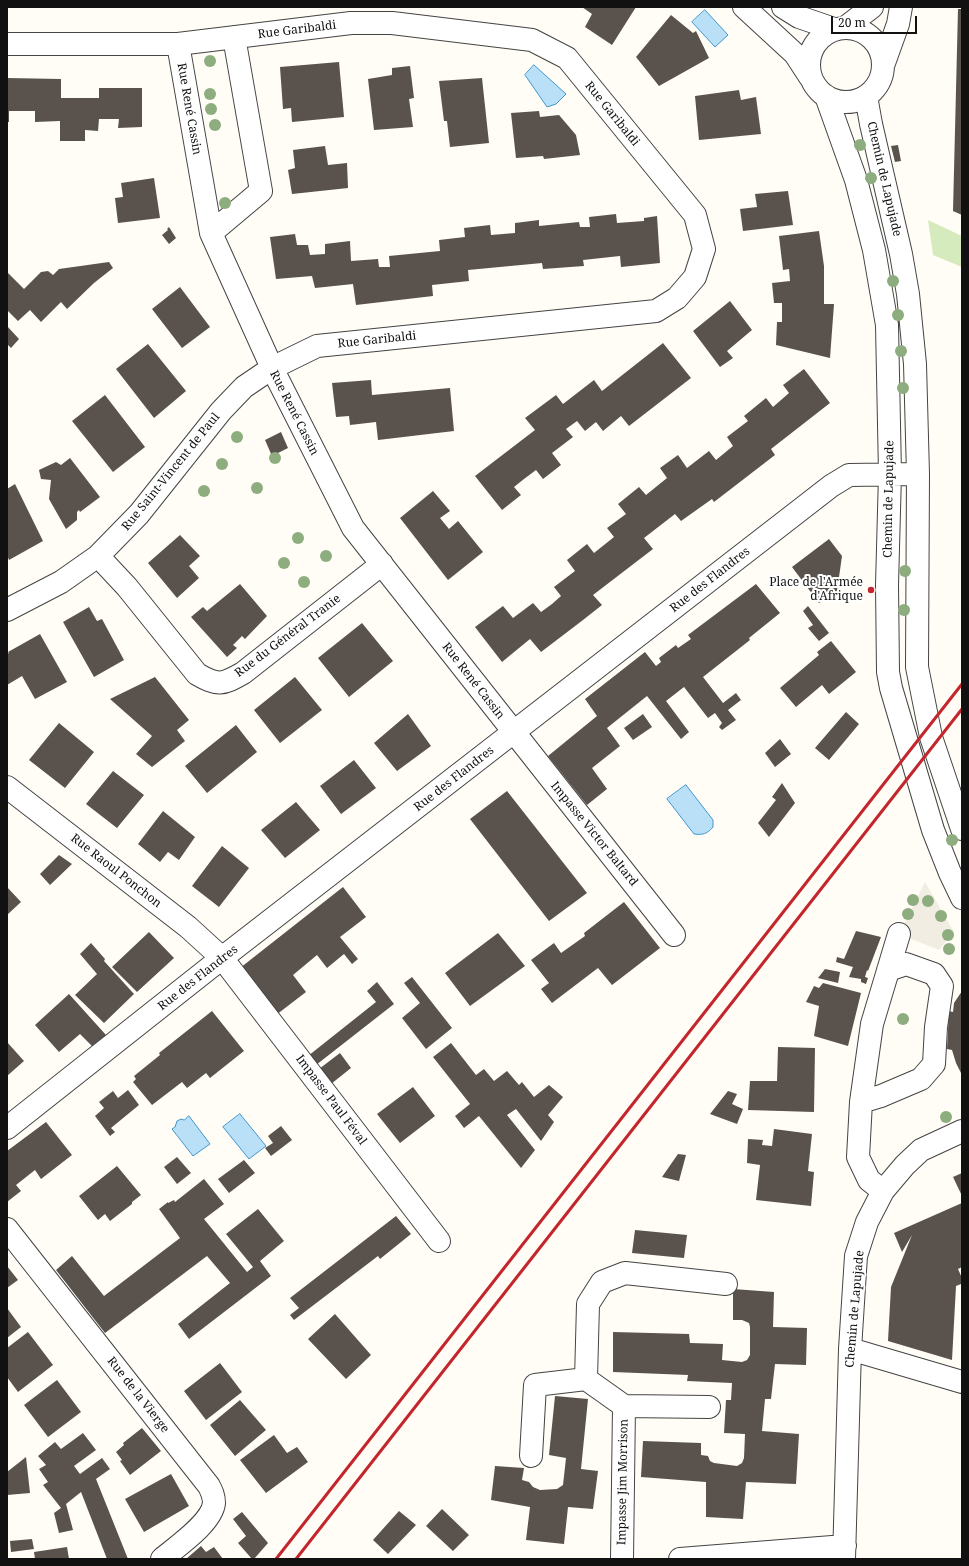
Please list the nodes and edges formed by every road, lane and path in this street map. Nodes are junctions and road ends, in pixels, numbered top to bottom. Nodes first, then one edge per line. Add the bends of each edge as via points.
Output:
1 (744, 7) edge
2 (783, 7) edge
3 (872, 7) edge
4 (901, 7) edge
5 (840, 28) junction
6 (234, 37) junction
7 (7, 44) edge
8 (178, 44) junction
9 (884, 63) junction
10 (811, 78) junction
11 (826, 96) junction
12 (866, 96) junction
13 (211, 233) junction
14 (272, 368) junction
15 (890, 474) junction
16 (918, 474) junction
17 (98, 556) junction
18 (382, 564) junction
19 (7, 610) edge
20 (513, 733) junction
21 (7, 787) edge
22 (960, 819) edge
23 (933, 830) junction
24 (962, 898) edge
25 (898, 934) dead end
26 (674, 935) dead end
27 (222, 958) junction
28 (888, 970) junction
29 (861, 1102) junction
30 (7, 1128) edge
31 (962, 1131) edge
32 (882, 1190) junction
33 (7, 1229) edge
34 (439, 1241) dead end
35 (726, 1284) dead end
36 (850, 1349) junction
37 (586, 1379) junction
38 (962, 1382) edge
39 (624, 1406) junction
40 (709, 1406) dead end
41 (532, 1456) dead end
42 (845, 1553) edge
43 (162, 1559) edge
44 (622, 1559) edge
45 (680, 1559) edge

1 - 10 street, Chemin de Lapujade via 795,54
2 - 5 street via 799,17
3 - 5 street
4 - 9 street via 898,24
5 - 9 street via 857,29 868,34 876,42
5 - 10 street via 823,35 814,44 808,67
6 - 8 street, Rue Garibaldi
6 - 13 street via 261,191
6 - 14 street, Rue Garibaldi via 351,23 392,23 532,40 567,58 694,214 704,249 695,277 677,298 656,311 317,346
7 - 8 street, Rue Garibaldi
8 - 13 street, Rue René Cassin
9 - 12 street via 881,78
10 - 11 street, Chemin de Lapujade
11 - 12 street via 835,101 846,102
11 - 15 street, Chemin de Lapujade via 856,180 882,291 887,325
12 - 16 street, Chemin de Lapujade via 908,294 915,364
13 - 14 street, Rue René Cassin
14 - 17 street, Rue Saint-Vincent de Paul via 244,387 221,411 139,514
14 - 18 street, Rue René Cassin via 353,528
15 - 16 street, Rue des Flandres
15 - 20 street, Rue des Flandres via 849,475 831,486
15 - 23 street, Chemin de Lapujade via 888,672
16 - 22 street, Chemin de Lapujade via 917,667 931,737
17 - 18 street, Rue du Général Tranie via 127,587 197,674 212,682 227,682 243,673
17 - 19 street, Rue Saint-Vincent de Paul via 61,582
18 - 20 street, Rue René Cassin
20 - 26 street, Impasse Victor Baltard
20 - 27 street, Rue des Flandres
21 - 27 street, Rue Raoul Ponchon via 188,927
22 - 23 street
23 - 24 street, Chemin de Lapujade
25 - 28 street
27 - 30 street, Rue des Flandres
27 - 34 street, Impasse Paul Féval
28 - 29 street via 872,1024
28 - 29 street via 906,964 934,974 942,986 934,1064 921,1079
29 - 32 street via 858,1157 869,1180
31 - 32 street via 921,1150
32 - 36 street, Chemin de Lapujade via 867,1222 856,1256
33 - 43 street, Rue de la Vierge via 204,1479 213,1494 214,1505 203,1524
35 - 37 street via 625,1273 602,1282 588,1304
36 - 38 street
36 - 42 street, Chemin de Lapujade
37 - 39 street, Impasse Jim Morrison
37 - 41 street via 535,1385
39 - 40 street, Impasse Jim Morrison
39 - 44 street, Impasse Jim Morrison
42 - 45 street

